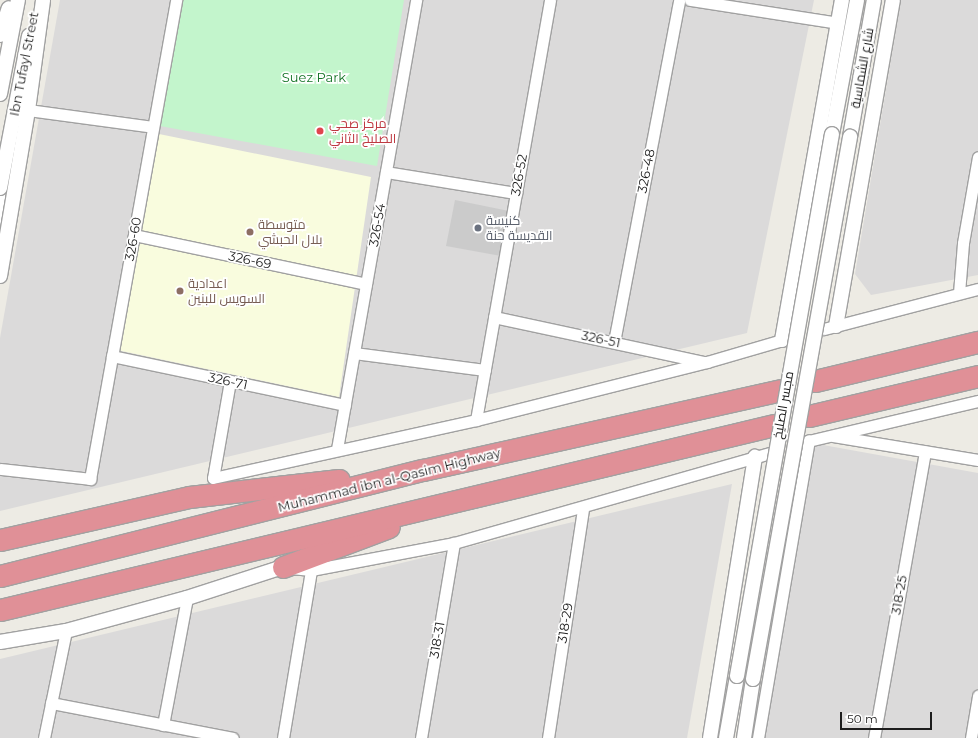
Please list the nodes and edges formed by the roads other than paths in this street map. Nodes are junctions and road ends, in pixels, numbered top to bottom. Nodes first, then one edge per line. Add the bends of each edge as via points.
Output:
1 (12, 0) edge
2 (18, 0) edge
3 (36, 0) edge
4 (43, 0) edge
5 (176, 0) edge
6 (416, 0) edge
7 (550, 0) edge
8 (679, 0) edge
9 (690, 0) edge
10 (842, 0) edge
11 (857, 0) edge
12 (874, 0) edge
13 (893, 0) edge
14 (838, 24) junction
15 (0, 35) edge
16 (0, 94) edge
17 (28, 110) junction
18 (153, 127) junction
19 (832, 134) joint
20 (850, 137) joint
21 (978, 157) edge
22 (386, 172) junction
23 (0, 188) edge
24 (516, 193) junction
25 (134, 235) junction
26 (0, 276) edge
27 (366, 284) junction
28 (978, 289) edge
29 (959, 293) junction
30 (494, 317) junction
31 (830, 327) joint
32 (786, 339) joint
33 (614, 342) junction
34 (978, 342) edge
35 (354, 353) junction
36 (112, 356) junction
37 (707, 362) junction
38 (485, 370) junction
39 (978, 376) edge
40 (230, 381) junction
41 (815, 381) dead end
42 (780, 390) dead end
43 (978, 402) edge
44 (345, 405) junction
45 (809, 416) dead end
46 (476, 420) junction
47 (774, 425) dead end
48 (826, 435) junction
49 (337, 450) junction
50 (924, 451) junction
51 (769, 453) dead end
52 (755, 457) junction
53 (978, 460) edge
54 (0, 469) edge
55 (423, 470) junction
56 (475, 495) junction
57 (583, 508) junction
58 (0, 540) edge
59 (454, 543) junction
60 (283, 568) junction
61 (311, 570) junction
62 (0, 576) edge
63 (187, 598) junction
64 (0, 610) edge
65 (66, 631) junction
66 (0, 642) edge
67 (978, 696) edge
68 (51, 704) junction
69 (163, 725) junction
70 (44, 738) edge
71 (234, 738) edge
72 (282, 738) edge
73 (421, 738) edge
74 (548, 738) edge
75 (710, 738) edge
76 (726, 738) edge
77 (744, 738) edge
78 (758, 738) edge
79 (874, 738) edge
80 (970, 738) edge

1 - 15 street
2 - 16 street, Ibn Tufayl Street
3 - 23 street, Ibn Tufayl Street
4 - 17 street
5 - 18 street, 326-60
6 - 22 street, 326-54
7 - 24 street, 326-52
8 - 33 street, 326-48
9 - 14 street
10 - 14 street
11 - 19 street, شارع الشماسية
12 - 20 street, شارع الشماسية
13 - 31 street
14 - 32 street
17 - 18 street
17 - 26 street
18 - 25 street, 326-60
19 - 76 street, مجسر الصليخ, bridge
20 - 77 street, مجسر الصليخ, bridge
21 - 29 street via 963,243
22 - 24 street
22 - 27 street, 326-54
24 - 30 street, 326-52
25 - 27 street, 326-69
25 - 36 street, 326-60
27 - 35 street, 326-54
28 - 29 street
29 - 31 street
30 - 33 street, 326-51
30 - 38 street, 326-52
32 - 37 street
33 - 37 street, 326-51
34 - 41 highway
35 - 38 street
35 - 44 street, 326-54
36 - 40 street, 326-71
36 - 54 street, 326-60 via 90,479
37 - 46 street
38 - 46 street, 326-52
39 - 45 highway
40 - 44 street, 326-71
40 - 49 street via 212,478
42 - 55 highway, Muhammad ibn al-Qasim Highway
43 - 48 street
44 - 49 street, 326-54
46 - 49 street
47 - 56 highway
48 - 50 street
48 - 78 street via 807,441
50 - 53 street
50 - 79 street, 318-25
51 - 52 street
52 - 57 street
52 - 75 street
55 - 58 highway via 189,497
55 - 62 highway, Muhammad ibn al-Qasim Highway
56 - 60 highway
56 - 64 highway
57 - 59 street
57 - 74 street, 318-29
59 - 61 street
59 - 73 street, 318-31
60 - 61 street
60 - 63 street
61 - 72 street
63 - 65 street
63 - 69 street
65 - 66 street
65 - 68 street
67 - 80 street
68 - 69 street
68 - 70 street
69 - 71 street

